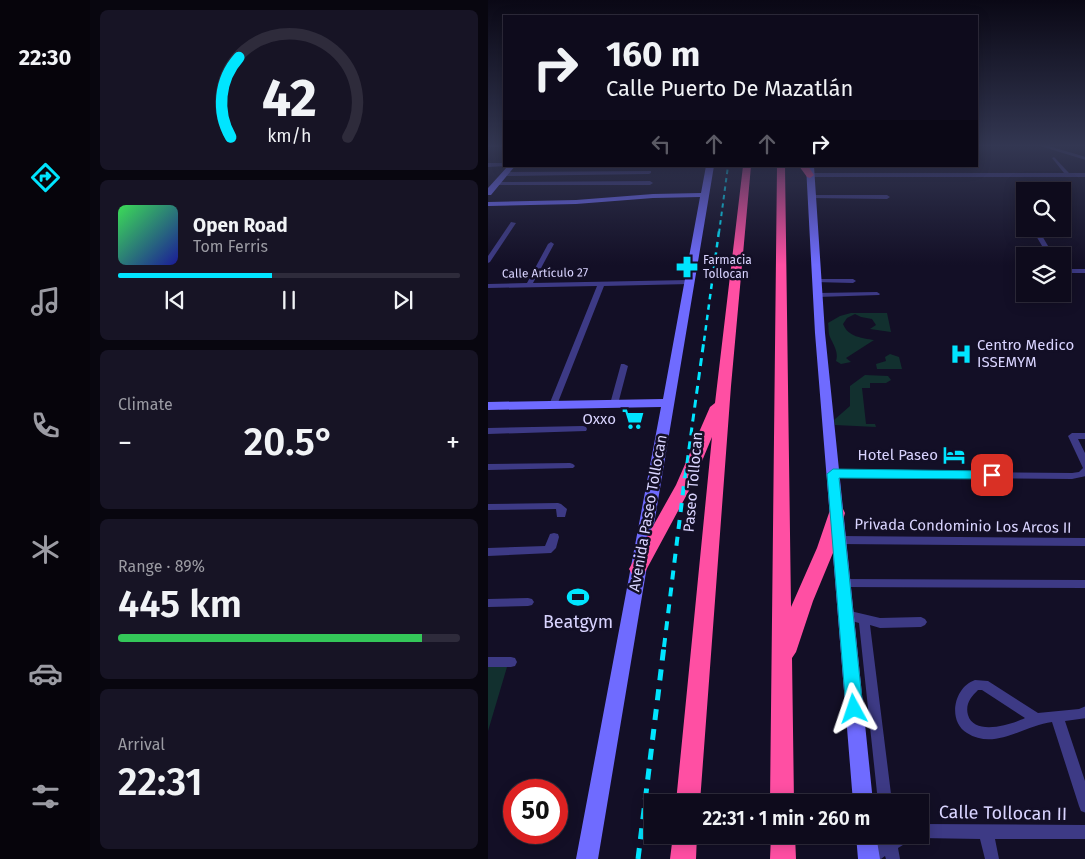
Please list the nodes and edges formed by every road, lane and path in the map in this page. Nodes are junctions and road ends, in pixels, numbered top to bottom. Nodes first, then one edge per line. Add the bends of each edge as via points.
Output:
1 (707, 185) edge
2 (745, 185) edge
3 (781, 185) edge
4 (810, 185) edge
5 (705, 195) junction
6 (887, 196) dead end
7 (811, 197) junction
8 (488, 204) edge
9 (513, 224) dead end
10 (551, 244) dead end
11 (488, 261) edge
12 (1071, 271) edge
13 (1086, 271) edge
14 (853, 281) dead end
15 (690, 282) junction
16 (601, 284) junction
17 (529, 285) junction
18 (488, 286) edge
19 (817, 288) junction
20 (877, 294) dead end
21 (624, 366) dead end
22 (724, 386) junction
23 (668, 403) junction
24 (614, 404) junction
25 (553, 405) junction
26 (489, 409) edge
27 (583, 429) dead end
28 (488, 431) edge
29 (1086, 436) edge
30 (570, 466) dead end
31 (1086, 466) edge
32 (488, 467) edge
33 (1086, 470) edge
34 (833, 474) junction
35 (488, 507) edge
36 (837, 513) junction
37 (561, 515) dead end
38 (554, 537) dead end
39 (839, 540) junction
40 (1086, 542) edge
41 (488, 552) edge
42 (638, 569) junction
43 (843, 583) junction
44 (1086, 584) edge
45 (528, 602) dead end
46 (488, 603) edge
47 (846, 615) junction
48 (864, 620) junction
49 (921, 622) dead end
50 (488, 662) edge
51 (511, 662) dead end
52 (782, 666) junction
53 (1084, 714) edge
54 (1057, 718) junction
55 (1037, 719) junction
56 (689, 794) edge
57 (782, 794) edge
58 (862, 794) edge
59 (884, 794) edge
60 (1086, 806) edge
61 (929, 831) edge
62 (986, 832) junction
63 (1086, 832) edge
64 (684, 844) edge
65 (783, 844) edge
66 (867, 844) edge
67 (891, 846) edge
68 (587, 859) edge
69 (683, 859) edge
70 (783, 859) edge
71 (868, 859) edge
72 (992, 859) edge

1 - 5 main road, Avenida Paseo Tollocan
2 - 22 highway, Paseo Tollocan
3 - 52 highway
4 - 7 main road
5 - 8 main road
5 - 15 main road, Avenida Paseo Tollocan
6 - 7 street
7 - 19 main road
9 - 11 street
10 - 17 street
12 - 13 street
14 - 19 street
15 - 16 street, Calle Artículo 27
15 - 23 main road, Avenida Paseo Tollocan
16 - 17 street, Calle Artículo 27
16 - 25 street
17 - 18 street, Calle Artículo 27
19 - 20 street
19 - 34 main road
21 - 24 street
22 - 42 highway via 684,485
22 - 56 highway, Paseo Tollocan
23 - 24 main road
23 - 42 main road, Avenida Paseo Tollocan
24 - 25 main road
25 - 26 main road
27 - 28 street
29 - 31 street via 1072,436
30 - 32 street
33 - 34 street via 1072,476
34 - 36 main road
35 - 37 street via 558,506 562,509
36 - 39 main road
36 - 52 highway
38 - 41 street via 547,550
39 - 40 street, Privada Condominio Los Arcos II
39 - 43 main road
42 - 68 main road, Avenida Paseo Tollocan
43 - 44 street
43 - 47 main road
45 - 46 street
47 - 48 street
47 - 58 main road
48 - 49 street
48 - 59 street
50 - 51 street
52 - 57 highway
53 - 54 street
54 - 55 street
54 - 60 street
55 - 55 street via 984,685 975,685 962,699 964,724 977,732 1011,729
61 - 62 street, Calle Tollocan II
62 - 63 street, Calle Tollocan II
62 - 72 street
64 - 69 highway
65 - 70 highway
66 - 71 main road
67 - 71 street

